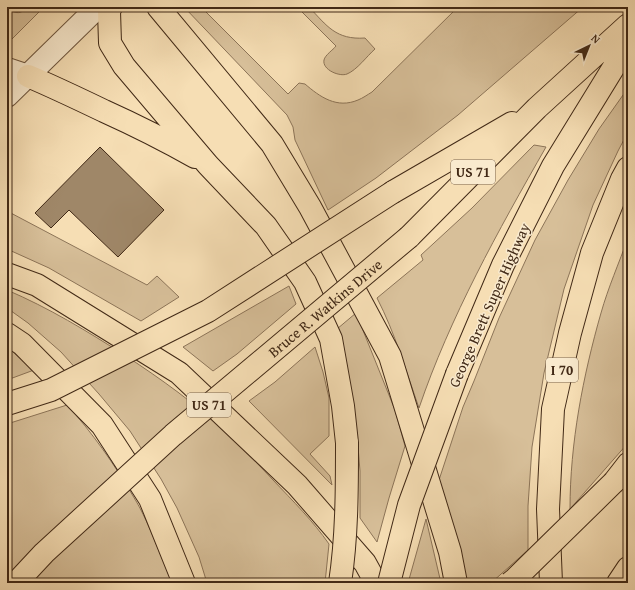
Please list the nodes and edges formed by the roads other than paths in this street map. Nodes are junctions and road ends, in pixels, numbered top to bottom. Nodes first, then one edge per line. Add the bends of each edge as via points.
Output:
1 (98, 7) edge
2 (111, 7) edge
3 (158, 7) edge
4 (628, 25) edge
5 (628, 44) edge
6 (7, 69) edge
7 (28, 76) junction
8 (7, 96) edge
9 (537, 108) junction
10 (208, 165) junction
11 (628, 168) edge
12 (7, 274) edge
13 (7, 334) edge
14 (7, 404) edge
15 (628, 464) edge
16 (16, 583) edge
17 (184, 583) edge
18 (340, 583) edge
19 (376, 583) edge
20 (389, 583) edge
21 (456, 583) edge
22 (510, 583) edge
23 (551, 583) edge

1 - 7 street
2 - 10 highway via 110,43 124,66
3 - 21 highway via 272,144 310,207 390,356 450,552
4 - 9 highway, Bruce R. Watkins Drive / US 71
5 - 20 highway, George Brett Super Highway, bridge via 553,166 503,265 457,374 409,505
6 - 7 street
7 - 8 street
7 - 10 highway via 170,143
9 - 14 highway, bridge via 393,192 208,312 51,390
9 - 16 highway, Bruce R. Watkins Drive / US 71, bridge via 409,237 173,436 44,553
10 - 18 highway, bridge via 266,226 306,282 331,339 347,443 344,554
11 - 23 highway, I 70 via 592,253 553,409 548,509
12 - 19 highway via 38,285 179,373 297,485 366,563
13 - 17 highway via 22,344 102,425 150,499
15 - 22 highway, bridge via 614,482

